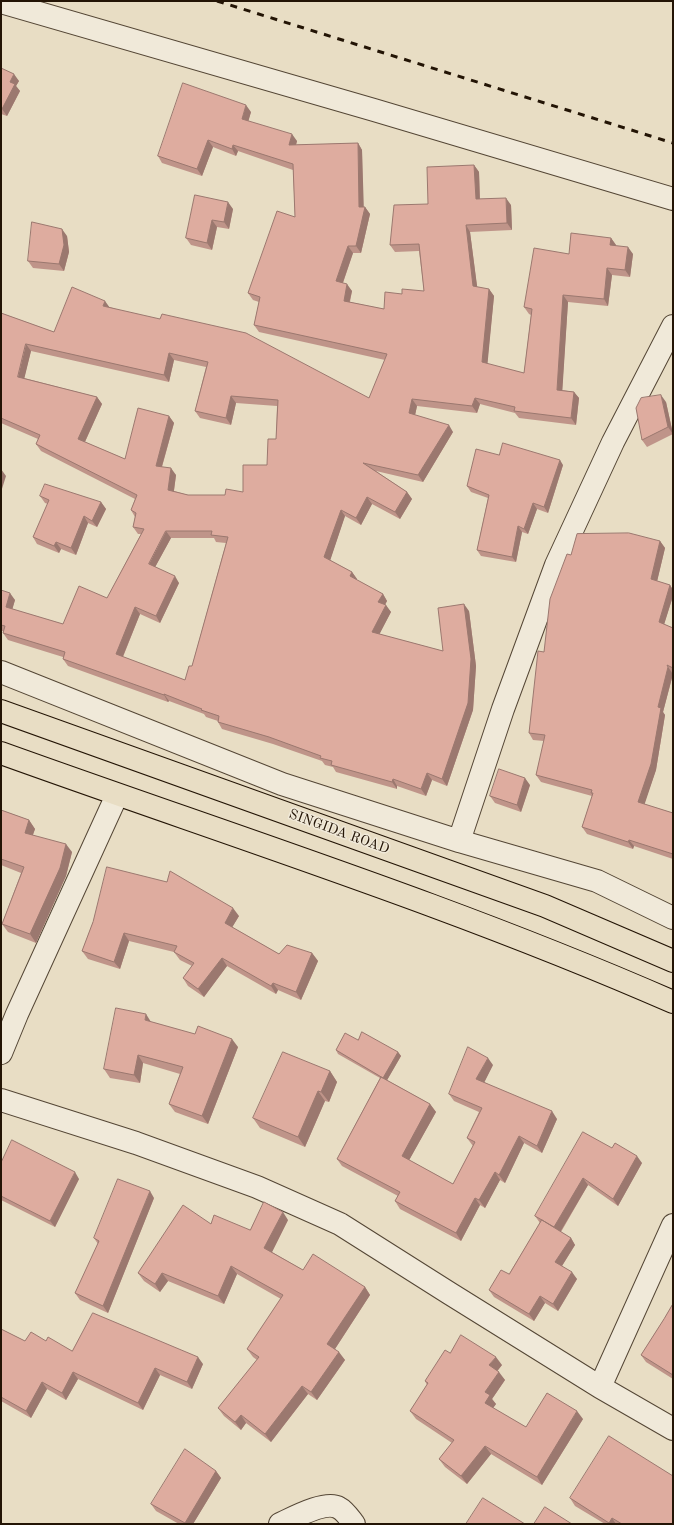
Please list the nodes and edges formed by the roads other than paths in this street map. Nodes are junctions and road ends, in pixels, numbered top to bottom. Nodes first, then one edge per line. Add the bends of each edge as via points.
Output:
1 (5, 10) edge
2 (673, 199) edge
3 (673, 326) edge
4 (1, 672) edge
5 (1, 711) edge
6 (1, 753) edge
7 (117, 795) junction
8 (459, 841) junction
9 (673, 918) edge
10 (673, 961) edge
11 (673, 1002) edge
12 (1, 1053) edge
13 (1, 1100) edge
14 (673, 1225) edge
15 (600, 1386) junction
16 (673, 1430) edge
17 (280, 1524) edge
18 (354, 1524) edge

1 - 2 street via 374,110
3 - 8 street via 613,442 556,566 503,709
4 - 8 street via 282,784
5 - 10 highway, SINGIDA ROAD via 545,906
6 - 7 highway
7 - 11 highway via 441,908
7 - 12 street
8 - 9 street via 597,881
13 - 15 street via 136,1143 250,1184 340,1224
14 - 15 street
15 - 16 street
17 - 18 street via 320,1507 331,1506 339,1508

